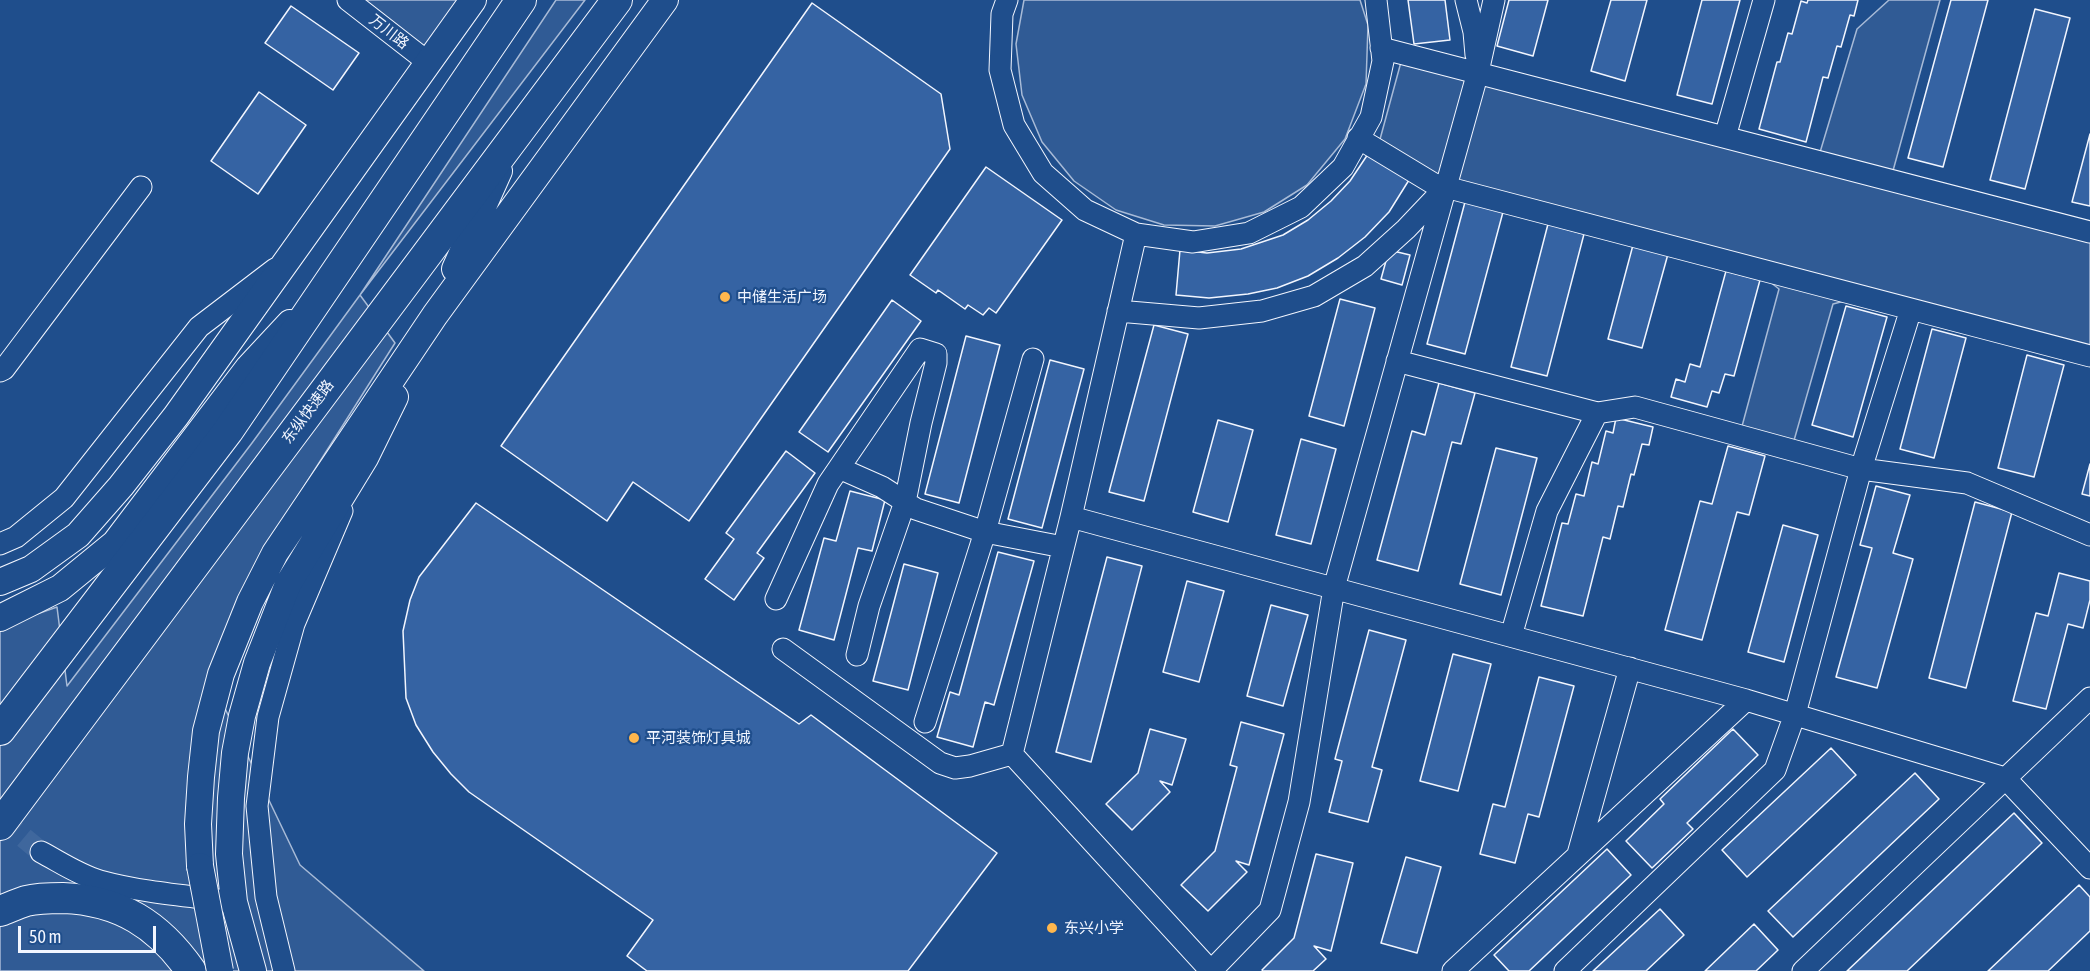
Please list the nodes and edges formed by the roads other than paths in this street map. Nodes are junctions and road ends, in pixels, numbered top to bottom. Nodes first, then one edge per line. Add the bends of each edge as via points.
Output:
1 (348, 0) edge
2 (473, 0) edge
3 (521, 0) edge
4 (617, 0) edge
5 (665, 0) edge
6 (1007, 0) edge
7 (1376, 0) edge
8 (1466, 0) edge
9 (1494, 0) edge
10 (1764, 0) edge
11 (1382, 48) junction
12 (429, 63) junction
13 (1478, 72) junction
14 (513, 137) junction
15 (1725, 137) junction
16 (1358, 138) junction
17 (141, 187) dead end
18 (1446, 187) junction
19 (2090, 232) edge
20 (1136, 234) junction
21 (287, 260) junction
22 (334, 277) junction
23 (1911, 309) junction
24 (1118, 311) junction
25 (435, 315) junction
26 (2090, 356) edge
27 (1033, 359) dead end
28 (1397, 361) junction
29 (0, 371) edge
30 (1597, 413) junction
31 (365, 458) junction
32 (839, 468) junction
33 (1861, 469) junction
34 (905, 502) junction
35 (1071, 517) junction
36 (985, 532) junction
37 (2090, 535) edge
38 (0, 544) edge
39 (1063, 547) junction
40 (0, 582) edge
41 (1334, 588) junction
42 (776, 599) dead end
43 (39, 600) junction
44 (0, 610) edge
45 (0, 618) edge
46 (1512, 636) junction
47 (783, 649) dead end
48 (857, 655) dead end
49 (1630, 668) junction
50 (2090, 699) edge
51 (1746, 700) junction
52 (1795, 714) junction
53 (926, 722) dead end
54 (0, 730) edge
55 (1012, 754) junction
56 (2005, 778) junction
57 (0, 825) edge
58 (41, 852) tunnel mouth
59 (1578, 855) junction
60 (2090, 868) edge
61 (234, 902) junction
62 (0, 911) edge
63 (191, 971) edge
64 (220, 971) edge
65 (253, 971) edge
66 (284, 971) edge
67 (1211, 971) edge
68 (1453, 971) edge
69 (1565, 971) edge
70 (1803, 971) edge

1 - 12 street, 万川路
2 - 12 main road
3 - 22 highway
4 - 14 highway, 东纵快速路
5 - 25 main road
6 - 20 street via 1002,14 1000,70 1014,125 1043,173 1085,210
7 - 11 street
8 - 13 street
9 - 13 street
10 - 15 street
11 - 13 street
11 - 16 street via 1383,61 1371,117
12 - 21 main road
13 - 15 street
13 - 18 street
14 - 25 main road
14 - 57 highway, 东纵快速路
15 - 19 street
16 - 18 street via 1434,184
16 - 20 street via 1342,167 1301,207 1249,233 1193,242
17 - 29 street
18 - 23 street
18 - 24 street via 1365,266 1314,296 1262,311 1199,318
18 - 28 street
20 - 24 street
21 - 38 street via 200,327 64,498 16,537
21 - 40 main road via 176,416 78,535 31,569
22 - 43 main road via 249,366 115,543
22 - 54 highway via 228,431
23 - 26 street
23 - 33 street
24 - 35 street
25 - 31 main road
25 - 64 main road, bridge via 275,554 250,602 222,674 206,732 198,824 200,866
27 - 36 street
28 - 30 street
28 - 41 street
30 - 33 street via 1635,407
30 - 46 street via 1547,511
31 - 61 main road via 288,584 257,663 235,753 230,854
31 - 66 street via 294,624 268,717 256,806 266,897
32 - 34 street
32 - 34 street via 920,350 936,354
32 - 42 street
33 - 37 street via 1967,483
33 - 52 street
34 - 36 street
34 - 48 street via 869,606
35 - 39 street
35 - 41 street
36 - 39 street
36 - 53 street
39 - 55 street
41 - 46 street
41 - 67 street via 1299,802 1270,910
43 - 44 main road
43 - 45 main road
46 - 49 street
47 - 55 street via 940,763 955,768
49 - 51 street
49 - 59 street
50 - 56 street
51 - 52 street
51 - 59 street
52 - 56 street
52 - 69 street via 1775,770
55 - 67 street
56 - 60 street
56 - 70 street
58 - 61 street via 99,880 160,893
59 - 68 street
61 - 65 main road
62 - 63 highway via 49,898 98,902 122,909 153,928 177,950

